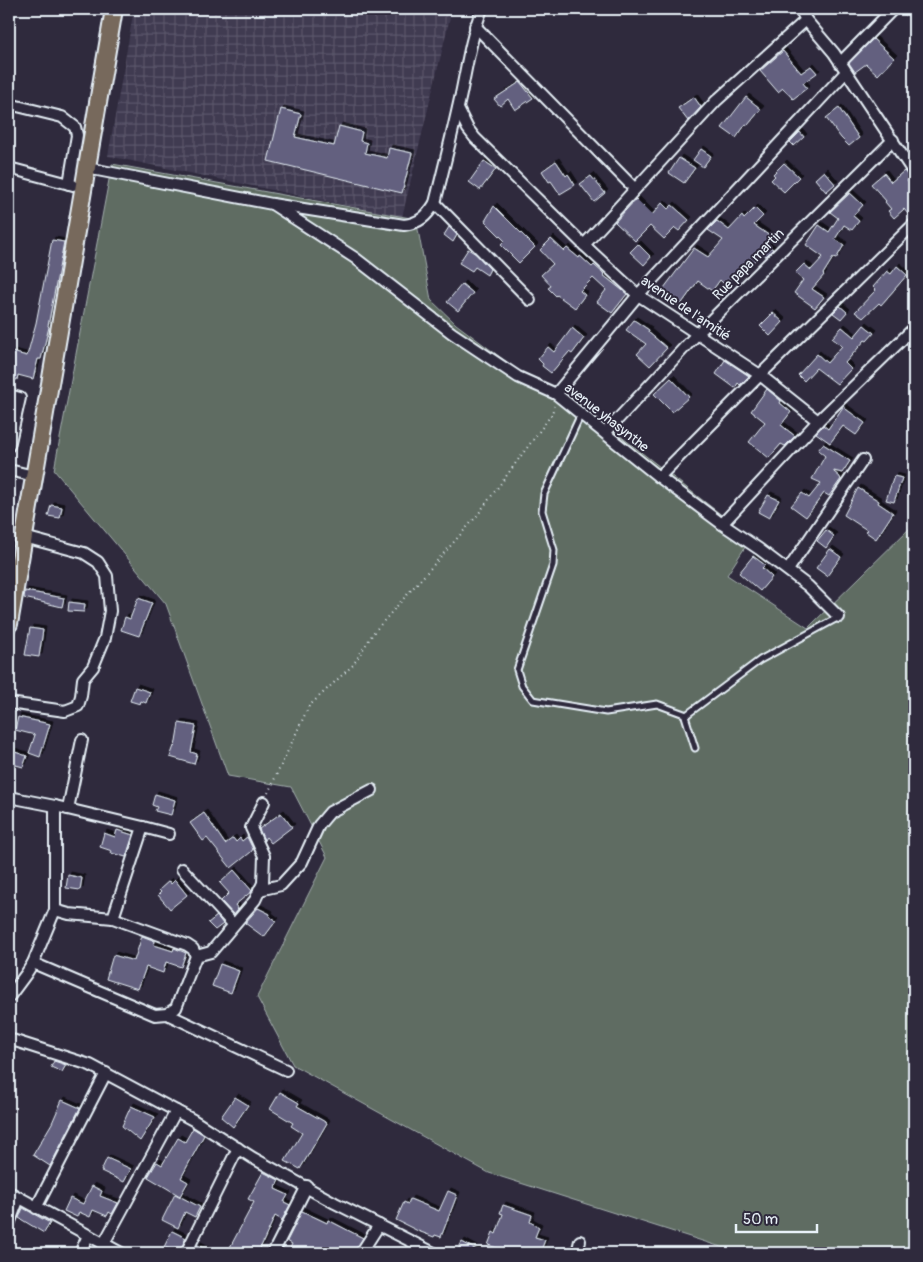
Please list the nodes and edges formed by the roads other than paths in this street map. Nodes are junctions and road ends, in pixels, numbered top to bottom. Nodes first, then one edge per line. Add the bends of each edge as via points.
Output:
1 (114, 9) edge
2 (482, 9) edge
3 (800, 9) edge
4 (893, 9) edge
5 (806, 20) junction
6 (475, 26) junction
7 (840, 63) junction
8 (846, 72) junction
9 (9, 104) edge
10 (458, 109) junction
11 (893, 140) junction
12 (9, 168) edge
13 (87, 168) junction
14 (914, 173) edge
15 (76, 186) junction
16 (634, 188) junction
17 (435, 203) junction
18 (272, 204) junction
19 (914, 224) edge
20 (584, 245) junction
21 (638, 294) junction
22 (530, 300) dead end
23 (914, 328) edge
24 (698, 333) junction
25 (760, 375) junction
26 (556, 394) junction
27 (9, 395) edge
28 (582, 414) junction
29 (818, 422) junction
30 (605, 433) junction
31 (9, 446) edge
32 (862, 460) dead end
33 (9, 470) edge
34 (34, 476) junction
35 (659, 477) junction
36 (722, 524) junction
37 (24, 537) junction
38 (788, 570) junction
39 (839, 617) joint
40 (9, 624) edge
41 (9, 703) edge
42 (687, 715) junction
43 (82, 740) dead end
44 (695, 748) dead end
45 (372, 790) dead end
46 (9, 797) edge
47 (264, 802) road end
48 (55, 806) junction
49 (68, 809) junction
50 (143, 827) junction
51 (169, 834) dead end
52 (182, 869) dead end
53 (259, 890) junction
54 (55, 910) junction
55 (113, 918) junction
56 (233, 924) junction
57 (196, 956) junction
58 (33, 963) junction
59 (9, 997) edge
60 (166, 1014) junction
61 (9, 1039) edge
62 (286, 1070) dead end
63 (106, 1073) junction
64 (176, 1111) junction
65 (238, 1148) junction
66 (307, 1186) junction
67 (9, 1192) edge
68 (19, 1198) junction
69 (36, 1208) junction
70 (9, 1224) edge
71 (379, 1225) junction
72 (88, 1236) junction
73 (580, 1240) dead end
74 (103, 1245) junction
75 (80, 1253) edge
76 (121, 1253) edge
77 (186, 1253) edge
78 (273, 1253) edge
79 (361, 1253) edge
80 (434, 1253) edge
81 (577, 1253) edge

1 - 13 highway
2 - 6 street
3 - 5 street
4 - 7 street
5 - 7 street
5 - 16 street via 716,101
6 - 10 street
6 - 16 street
7 - 8 street
8 - 11 street
8 - 21 street
9 - 15 street via 62,117 75,127
10 - 17 street
10 - 20 street, avenue de l'amitié via 475,138
11 - 14 street
11 - 24 street, Rue papa martin
12 - 15 street
13 - 15 highway
13 - 18 street
15 - 34 highway
16 - 20 street
17 - 18 street via 420,220 404,225
17 - 22 street
18 - 26 street, avenue yhasynthe via 356,258 452,333 510,372
19 - 25 street
20 - 21 street, avenue de l'amitié
21 - 24 street, avenue de l'amitié
21 - 26 street
23 - 29 street
24 - 25 street, avenue de l'amitié
24 - 30 street, Rue papa martin
25 - 29 street, avenue de l'amitié
25 - 35 street
26 - 28 street, avenue yhasynthe
27 - 31 street via 20,398
28 - 30 street, avenue yhasynthe
28 - 42 lane via 544,494 542,511 554,550 553,565 517,670 522,686 533,700 606,712 657,704
29 - 36 street
30 - 35 street, avenue yhasynthe
32 - 38 street
33 - 34 street
34 - 37 highway
35 - 36 street, avenue yhasynthe
36 - 38 street, avenue yhasynthe
37 - 40 highway
37 - 41 street via 84,553 98,562 107,576 110,612 105,638 93,667 83,679 78,706 65,711
38 - 39 street, avenue yhasynthe
39 - 42 lane via 760,660
42 - 44 lane
43 - 49 street
45 - 53 street via 330,812 319,825 302,862 281,885
46 - 48 street
47 - 53 street via 251,828 264,856 263,883
48 - 49 street
48 - 54 street
49 - 50 street
50 - 51 street
50 - 55 street
52 - 56 street
53 - 56 street via 255,900
54 - 55 street
54 - 58 street
55 - 57 street via 187,945
56 - 57 street via 210,952
57 - 60 street via 176,1008
58 - 59 street
58 - 60 street via 155,1015
60 - 62 street
61 - 63 street
63 - 64 street
63 - 69 street
64 - 65 street
64 - 74 street
65 - 66 street
65 - 77 street
66 - 71 street
66 - 78 street
67 - 68 street
68 - 69 street
68 - 70 street
69 - 72 street
71 - 79 street
71 - 80 street
72 - 74 street
72 - 75 street
73 - 81 street
74 - 76 street

